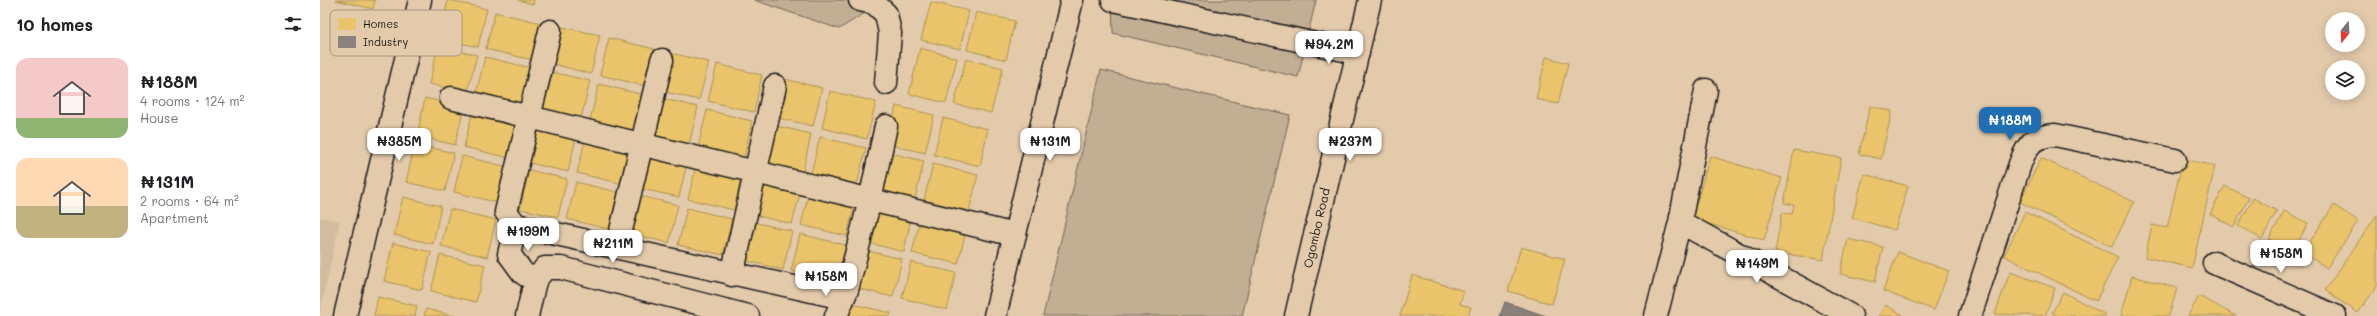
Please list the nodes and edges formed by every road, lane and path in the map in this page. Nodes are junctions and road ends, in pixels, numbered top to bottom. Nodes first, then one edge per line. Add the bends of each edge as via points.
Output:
1 (420, 0) edge
2 (860, 0) edge
3 (1072, 0) edge
4 (1112, 0) edge
5 (1370, 0) edge
6 (418, 10) edge
7 (550, 31) dead end
8 (1358, 53) junction
9 (407, 56) edge
10 (662, 60) dead end
11 (886, 84) dead end
12 (775, 86) dead end
13 (1706, 90) dead end
14 (451, 98) dead end
15 (530, 118) junction
16 (886, 126) dead end
17 (640, 143) junction
18 (2175, 160) dead end
19 (754, 171) junction
20 (870, 200) junction
21 (1680, 222) junction
22 (516, 225) junction
23 (1015, 234) junction
24 (617, 247) junction
25 (2214, 263) dead end
26 (732, 275) junction
27 (535, 281) junction
28 (847, 290) junction
29 (345, 316) edge
30 (527, 316) edge
31 (748, 316) edge
32 (836, 316) edge
33 (995, 316) edge
34 (1296, 316) edge
35 (1656, 316) edge
36 (1851, 316) edge
37 (1970, 316) edge
38 (2335, 316) edge

1 - 6 street
2 - 11 street via 874,4 886,14 890,33
3 - 23 street
4 - 8 street
5 - 8 street, Ogombo Road
7 - 15 street
8 - 34 street, Ogombo Road
9 - 29 street
10 - 17 street
12 - 19 street
13 - 21 street
14 - 15 street
15 - 17 street
15 - 22 street via 506,212
16 - 20 street
17 - 19 street
17 - 24 street
18 - 37 street via 2055,135 2035,138 2026,149 2020,164
19 - 20 street
19 - 26 street
20 - 23 street
20 - 28 street
21 - 35 street
21 - 36 street
22 - 24 street
22 - 27 street via 509,254 523,273
23 - 33 street
24 - 26 street
25 - 38 street
26 - 28 street via 834,296
27 - 30 street
27 - 31 street via 545,268 561,268
28 - 32 street

